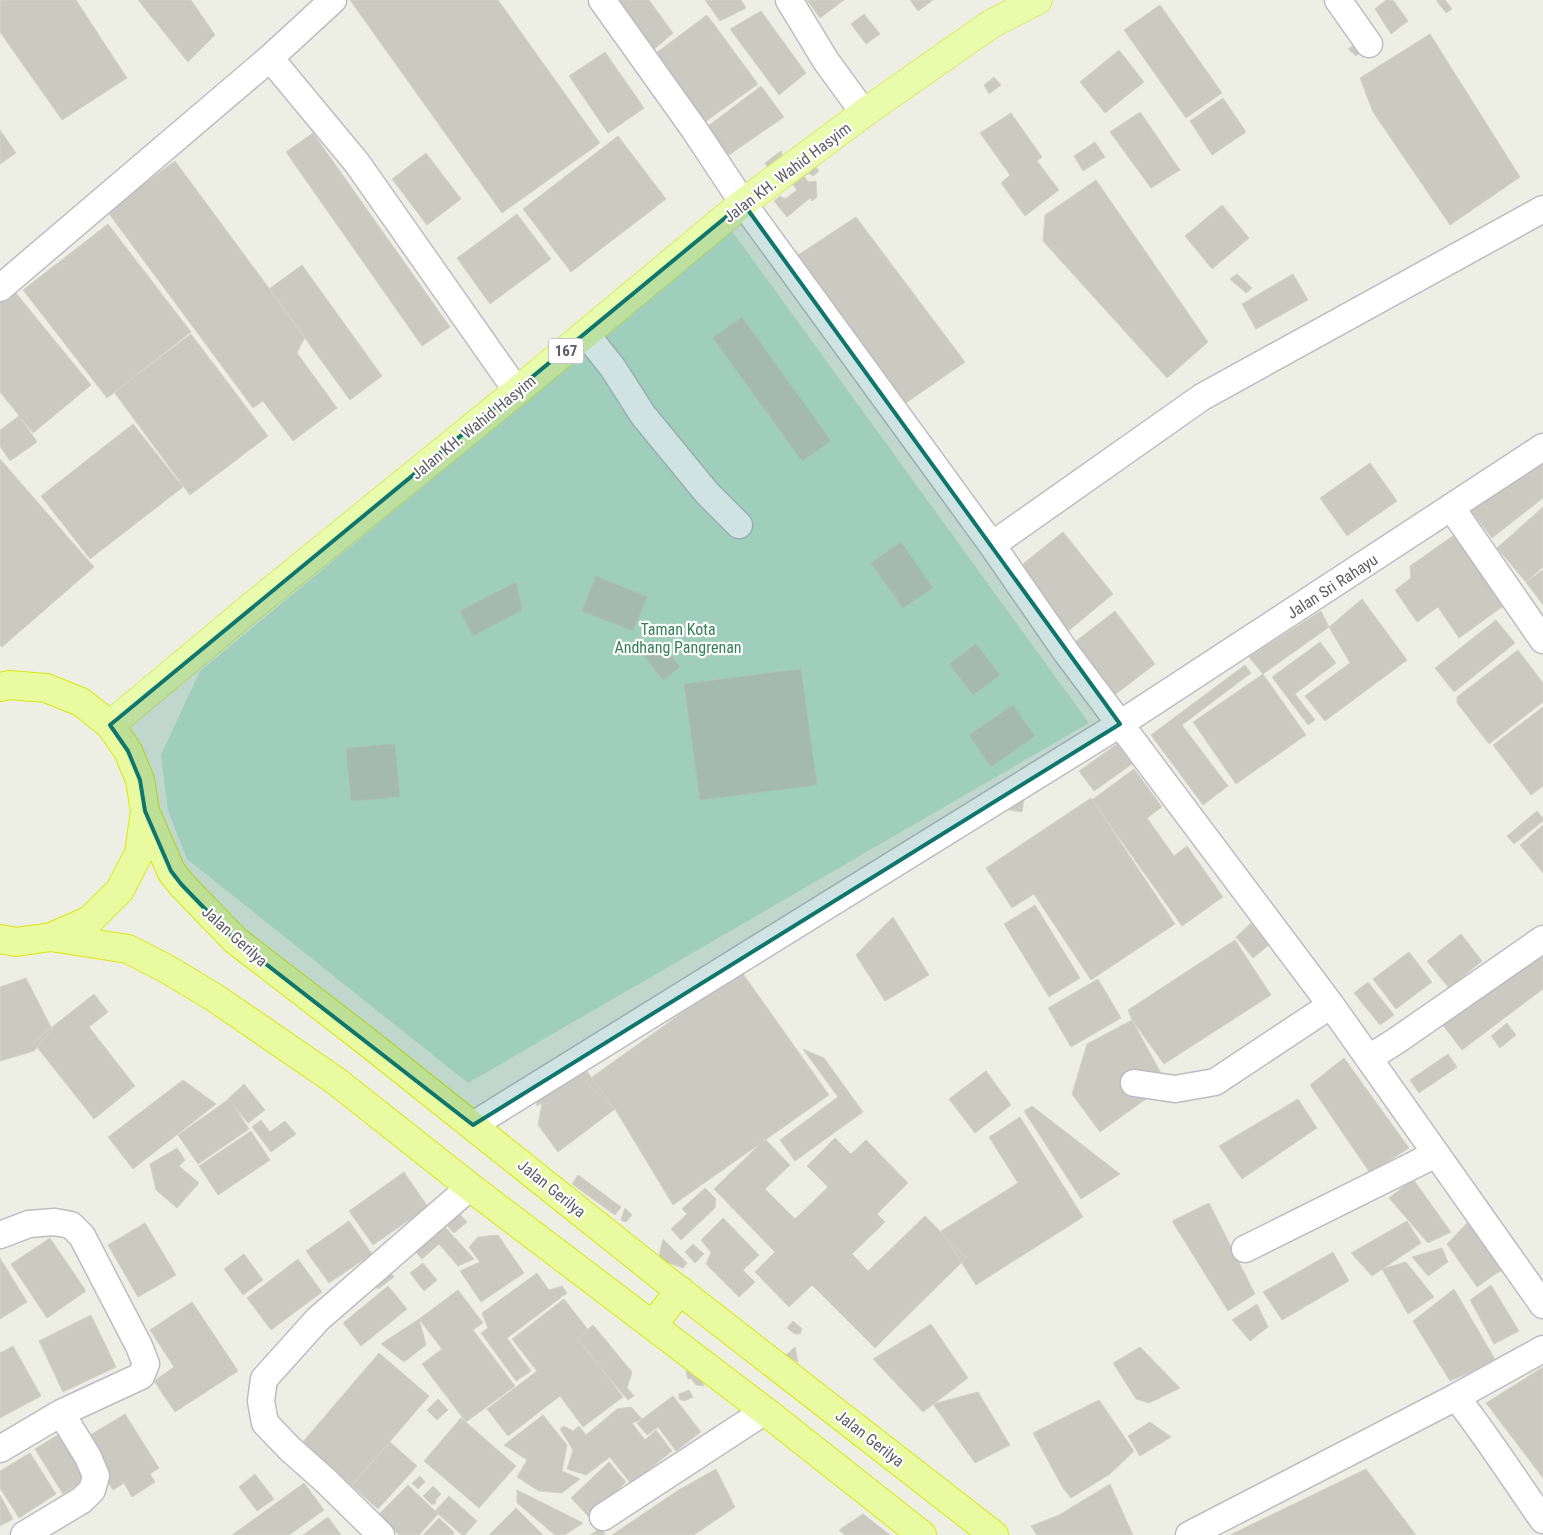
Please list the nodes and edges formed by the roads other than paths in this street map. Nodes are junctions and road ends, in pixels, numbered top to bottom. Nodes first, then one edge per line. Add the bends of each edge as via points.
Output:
1 (333, 0) edge
2 (602, 0) edge
3 (788, 0) edge
4 (1038, 0) edge
5 (1338, 0) edge
6 (1369, 44) dead end
7 (270, 58) junction
8 (864, 114) junction
9 (743, 203) junction
10 (1543, 209) edge
11 (0, 288) edge
12 (586, 334) junction
13 (518, 391) junction
14 (1543, 447) edge
15 (1451, 508) junction
16 (739, 525) dead end
17 (992, 546) junction
18 (1543, 640) edge
19 (3, 686) edge
20 (1120, 724) junction
21 (110, 725) junction
22 (145, 811) junction
23 (51, 937) junction
24 (0, 939) edge
25 (1543, 939) edge
26 (1331, 1005) junction
27 (1369, 1058) junction
28 (1134, 1083) dead end
29 (472, 1125) junction
30 (1436, 1154) junction
31 (470, 1187) junction
32 (0, 1235) edge
33 (1245, 1249) dead end
34 (680, 1290) junction
35 (1543, 1305) edge
36 (653, 1325) junction
37 (1543, 1349) edge
38 (1456, 1397) junction
39 (765, 1411) junction
40 (61, 1413) junction
41 (0, 1449) edge
42 (604, 1517) dead end
43 (1543, 1520) edge
44 (24, 1535) edge
45 (381, 1535) edge
46 (922, 1535) edge
47 (994, 1535) edge
48 (1189, 1535) edge

1 - 7 street
2 - 9 street via 694,128
3 - 8 street
4 - 8 main road, Jalan KH. Wahid Hasyim / 167 via 992,24
5 - 6 street
7 - 11 street
7 - 13 street via 357,163
8 - 9 main road, Jalan KH. Wahid Hasyim / 167
9 - 12 main road, Jalan KH. Wahid Hasyim / 167
9 - 17 street
10 - 17 street via 1202,397
12 - 13 main road, Jalan KH. Wahid Hasyim / 167
12 - 16 street via 649,422 707,493
13 - 21 main road, Jalan KH. Wahid Hasyim / 167
14 - 15 street, Jalan Sri Rahayu
15 - 18 street
15 - 20 street, Jalan Sri Rahayu
17 - 20 street
19 - 21 highway via 46,688 80,702
20 - 26 street
20 - 29 street, Jalan Sri Rahayu
21 - 22 highway via 128,751 140,780
22 - 23 highway via 139,853 120,890 90,920
22 - 29 highway, Jalan Gerilya via 171,871 235,940
23 - 24 highway via 16,942
23 - 31 highway via 128,949 167,969 336,1081
25 - 27 street
26 - 27 street
26 - 28 street via 1215,1082 1175,1089
27 - 30 street
29 - 34 highway, Jalan Gerilya
30 - 33 street
30 - 35 street
31 - 36 highway
31 - 45 street via 318,1319 264,1379 261,1401 265,1423
32 - 40 street via 29,1224 55,1222 71,1225 82,1236 146,1364 141,1376
34 - 36 highway
34 - 47 highway, Jalan Gerilya
36 - 39 highway
37 - 38 street
38 - 43 street
38 - 48 street
39 - 42 street
39 - 46 highway
40 - 41 street
40 - 44 street via 96,1476 92,1490 82,1500

